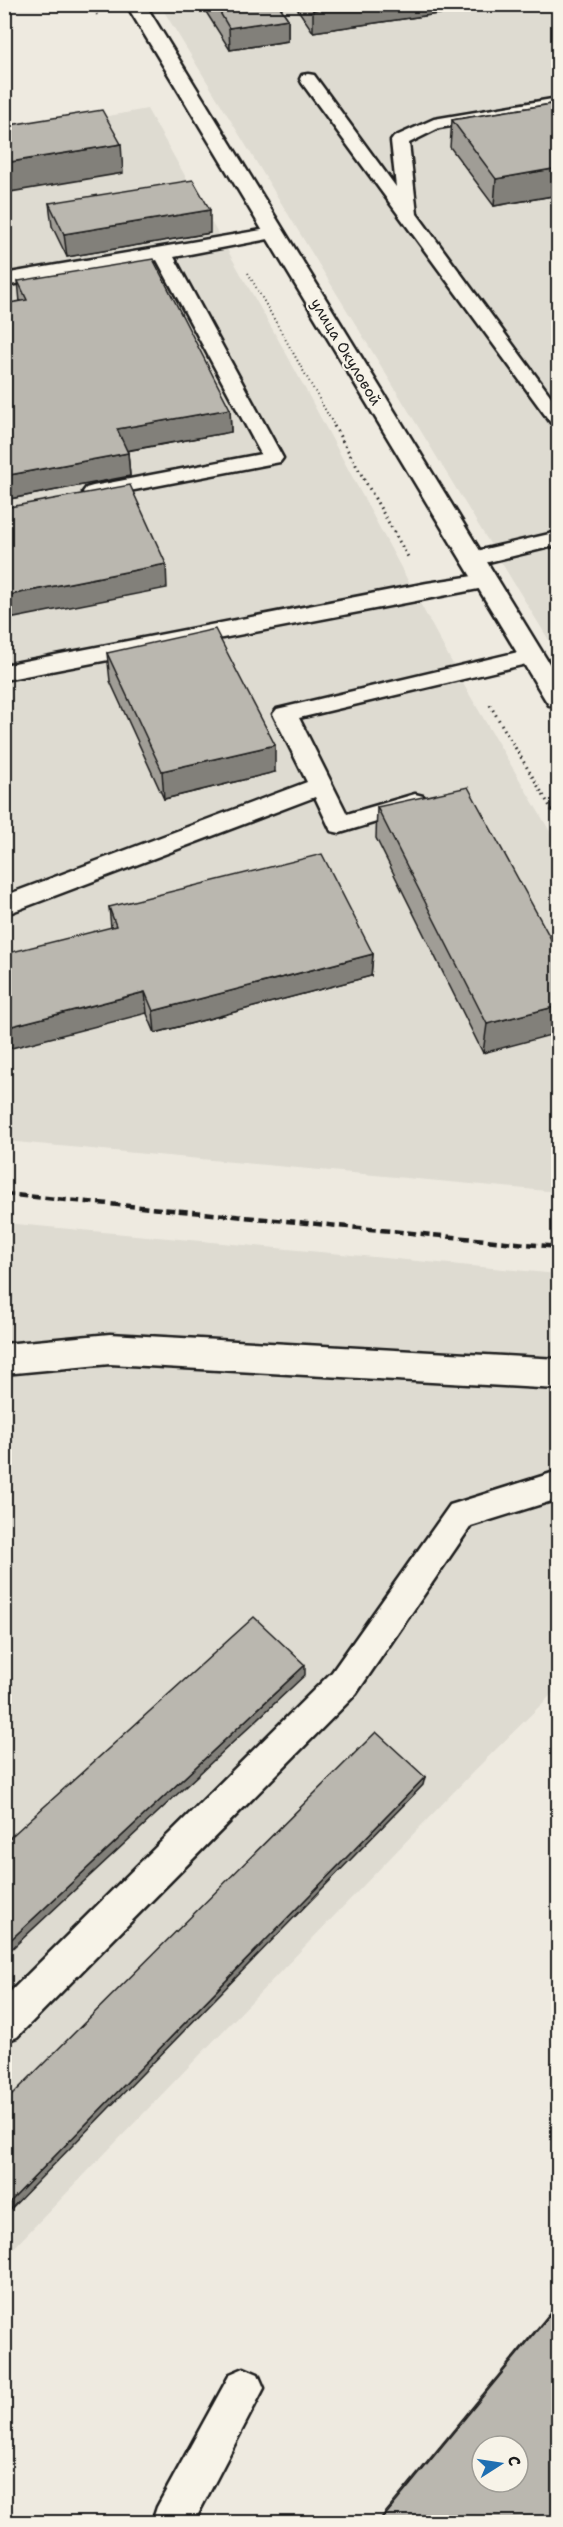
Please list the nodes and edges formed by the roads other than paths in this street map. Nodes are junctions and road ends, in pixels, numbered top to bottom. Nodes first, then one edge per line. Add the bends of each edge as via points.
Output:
1 (135, 4) edge
2 (308, 79) dead end
3 (558, 103) edge
4 (409, 216) junction
5 (273, 233) junction
6 (163, 254) junction
7 (4, 280) edge
8 (558, 419) edge
9 (75, 496) edge
10 (558, 539) edge
11 (472, 559) junction
12 (486, 581) junction
13 (531, 656) junction
14 (4, 673) edge
15 (558, 699) edge
16 (321, 786) junction
17 (442, 794) edge
18 (4, 906) edge
19 (4, 1359) edge
20 (558, 1374) edge
21 (558, 1485) edge
22 (4, 2024) edge
23 (244, 2388) dead end
24 (172, 2523) edge

1 - 5 street, улица Окуловой
2 - 4 lane
3 - 4 lane via 434,124 400,141
4 - 8 lane
5 - 6 lane
5 - 11 street, улица Окуловой
6 - 7 lane
6 - 9 lane via 273,458
10 - 11 lane
11 - 12 street, улица Окуловой
12 - 13 street, улица Окуловой
12 - 14 lane
13 - 15 street, улица Окуловой
13 - 16 lane via 285,714
16 - 17 lane via 340,825
16 - 18 lane
19 - 20 street via 110,1348
21 - 22 lane via 461,1515 344,1683
23 - 24 lane

